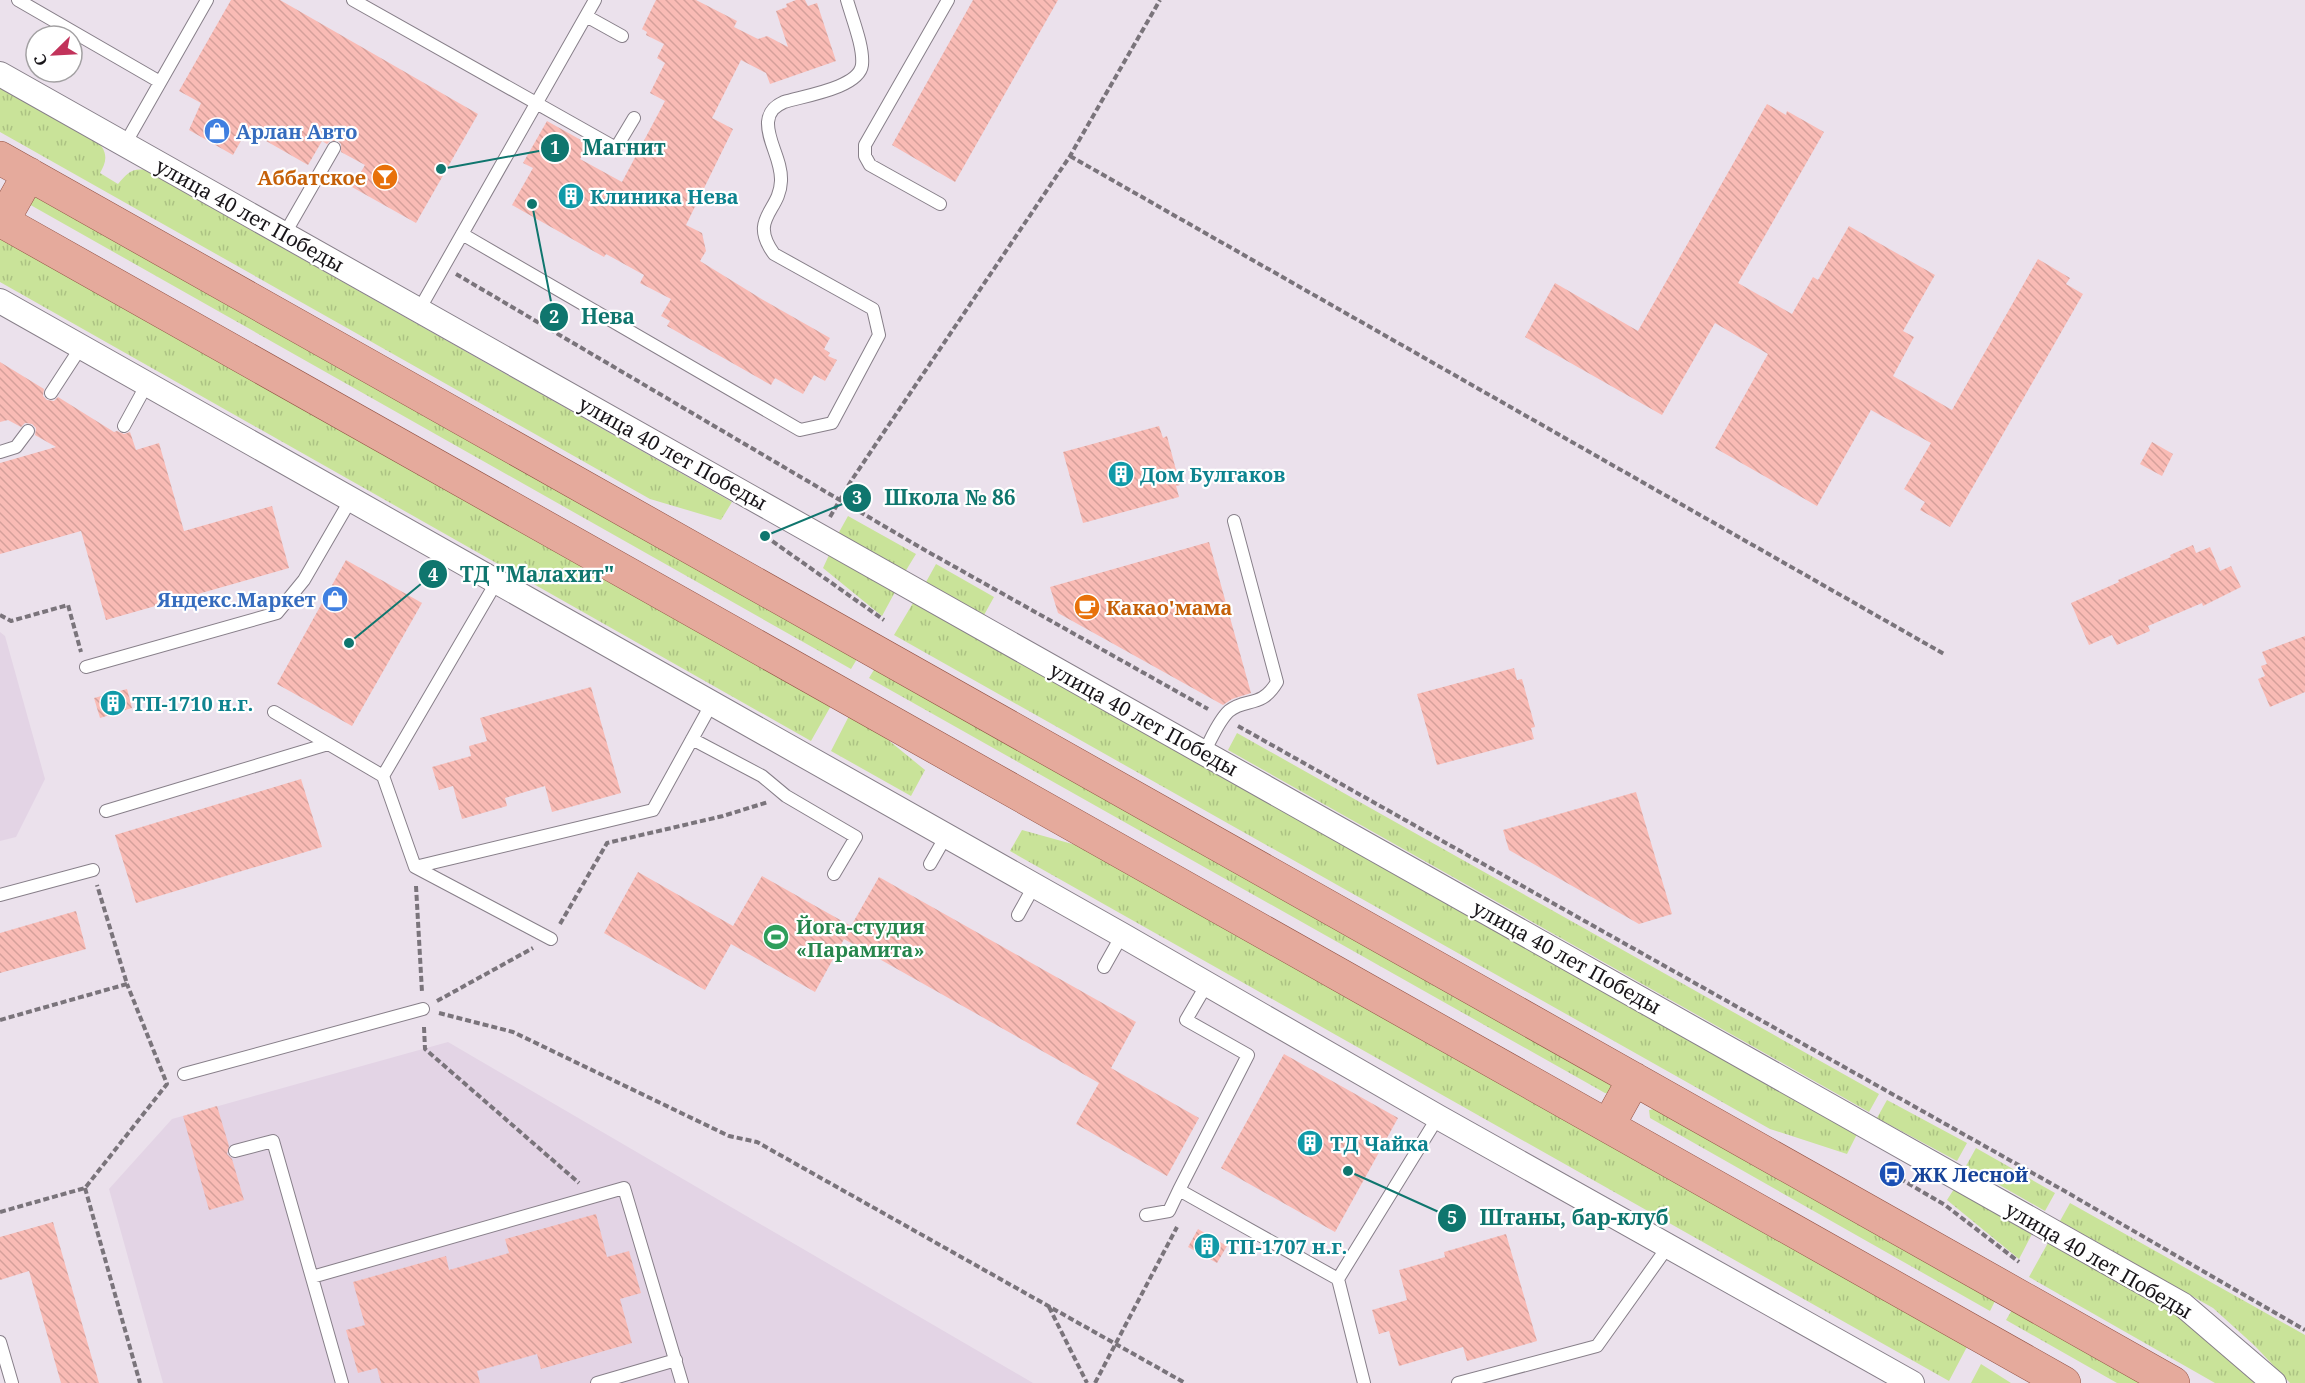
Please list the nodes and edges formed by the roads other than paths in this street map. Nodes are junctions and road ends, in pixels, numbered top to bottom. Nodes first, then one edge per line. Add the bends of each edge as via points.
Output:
1 (18, 0) edge
2 (207, 0) edge
3 (353, 0) edge
4 (595, 0) edge
5 (847, 0) edge
6 (948, 0) edge
7 (586, 16) junction
8 (622, 36) dead end
9 (0, 74) edge
10 (160, 82) junction
11 (536, 104) junction
12 (634, 118) dead end
13 (125, 144) junction
14 (334, 148) dead end
15 (0, 158) edge
16 (29, 174) junction
17 (940, 204) dead end
18 (1, 221) edge
19 (462, 234) junction
20 (284, 235) junction
21 (0, 301) edge
22 (419, 310) junction
23 (81, 347) junction
24 (147, 384) junction
25 (51, 393) dead end
26 (124, 426) dead end
27 (28, 431) dead end
28 (0, 452) edge
29 (351, 499) junction
30 (1234, 520) dead end
31 (497, 581) junction
32 (86, 667) road end
33 (712, 703) junction
34 (274, 712) dead end
35 (692, 739) junction
36 (328, 744) junction
37 (1204, 752) junction
38 (382, 776) junction
39 (106, 811) dead end
40 (946, 836) junction
41 (930, 864) dead end
42 (415, 867) junction
43 (93, 870) road end
44 (834, 874) dead end
45 (1034, 886) junction
46 (0, 896) edge
47 (1018, 915) dead end
48 (1122, 935) junction
49 (551, 939) road end
50 (1104, 967) dead end
51 (1207, 984) junction
52 (423, 1009) road end
53 (184, 1074) dead end
54 (1634, 1079) junction
55 (1438, 1117) junction
56 (1608, 1126) junction
57 (235, 1151) dead end
58 (1179, 1190) junction
59 (1146, 1215) dead end
60 (1669, 1245) junction
61 (312, 1277) junction
62 (1338, 1279) junction
63 (0, 1342) edge
64 (676, 1360) junction
65 (12, 1383) edge
66 (342, 1383) edge
67 (597, 1383) edge
68 (682, 1383) edge
69 (1364, 1383) edge
70 (1458, 1383) edge
71 (1912, 1383) edge
72 (2064, 1383) edge
73 (2173, 1383) edge
74 (2274, 1383) edge

1 - 10 lane
2 - 10 lane
3 - 11 lane
4 - 7 lane
5 - 19 lane via 861,51 859,74 843,85 784,102 771,112 769,130 781,181 763,231 774,254 873,309 879,335 832,423 801,430
6 - 17 lane via 865,145 870,165
7 - 8 lane
7 - 11 lane
9 - 13 street, улица 40 лет Победы
10 - 13 lane
11 - 12 lane via 616,148
11 - 19 lane
13 - 20 street, улица 40 лет Победы
14 - 20 lane
15 - 16 main road
16 - 18 main road
16 - 54 main road
18 - 56 main road
19 - 22 lane
20 - 22 street, улица 40 лет Победы
21 - 23 street
22 - 37 street, улица 40 лет Победы
23 - 24 street
23 - 25 lane
24 - 26 lane
24 - 29 street
27 - 28 lane via 16,447
29 - 31 street
29 - 32 lane via 304,580 277,613
30 - 37 lane via 1276,682 1271,693 1261,700 1231,709
31 - 33 street
31 - 38 lane
33 - 35 lane
33 - 40 street
34 - 36 lane
35 - 42 lane via 652,810
35 - 44 lane via 762,776 786,796 856,837
36 - 38 lane
36 - 39 lane
37 - 74 street, улица 40 лет Победы via 2182,1305
38 - 42 lane
40 - 41 lane
40 - 45 street
42 - 49 lane
43 - 46 lane
45 - 47 lane
45 - 48 street
48 - 50 lane
48 - 51 street
51 - 55 street
51 - 58 lane via 1186,1020 1248,1055
52 - 53 lane
54 - 56 main road
54 - 73 main road
55 - 60 street
55 - 62 lane
56 - 72 main road
57 - 61 lane via 273,1141
58 - 59 lane via 1169,1210
58 - 62 lane
60 - 70 lane via 1597,1346
60 - 71 street
61 - 64 lane via 624,1188
61 - 66 lane
62 - 69 lane
63 - 65 lane
64 - 67 lane
64 - 68 lane

